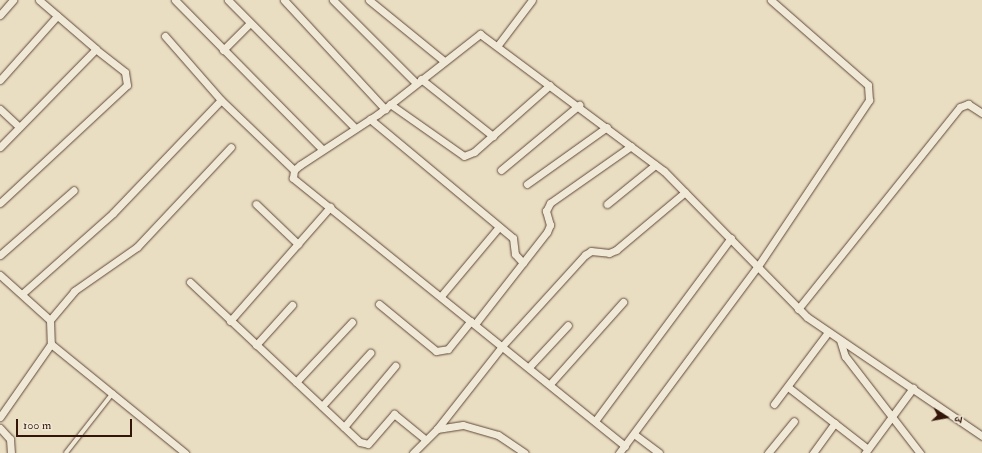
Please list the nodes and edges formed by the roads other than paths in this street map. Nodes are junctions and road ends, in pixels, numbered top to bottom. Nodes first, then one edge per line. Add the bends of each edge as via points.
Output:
1 (13, 0) edge
2 (39, 0) edge
3 (175, 0) edge
4 (228, 0) edge
5 (284, 0) edge
6 (333, 0) edge
7 (369, 0) edge
8 (532, 0) edge
9 (771, 0) edge
10 (0, 15) edge
11 (57, 16) junction
12 (250, 23) junction
13 (165, 36) dead end
14 (498, 45) junction
15 (96, 49) junction
16 (223, 50) junction
17 (444, 61) junction
18 (0, 80) edge
19 (419, 81) junction
20 (550, 85) junction
21 (221, 100) junction
22 (388, 106) junction
23 (579, 106) junction
24 (0, 109) edge
25 (982, 114) edge
26 (370, 119) junction
27 (19, 127) junction
28 (607, 127) junction
29 (354, 128) junction
30 (493, 136) junction
31 (631, 146) junction
32 (0, 147) edge
33 (231, 147) dead end
34 (322, 149) junction
35 (656, 165) junction
36 (294, 170) junction
37 (501, 170) dead end
38 (526, 184) dead end
39 (74, 190) dead end
40 (685, 192) junction
41 (0, 203) edge
42 (256, 204) dead end
43 (607, 204) dead end
44 (330, 207) junction
45 (499, 227) junction
46 (731, 238) junction
47 (298, 244) junction
48 (0, 255) edge
49 (523, 263) junction
50 (758, 266) junction
51 (0, 275) edge
52 (190, 282) dead end
53 (23, 293) junction
54 (441, 296) junction
55 (623, 302) dead end
56 (379, 304) dead end
57 (292, 305) dead end
58 (798, 309) junction
59 (50, 320) junction
60 (230, 321) junction
61 (352, 322) dead end
62 (473, 322) junction
63 (568, 325) dead end
64 (828, 332) junction
65 (840, 340) junction
66 (51, 344) junction
67 (256, 345) junction
68 (503, 345) junction
69 (370, 353) dead end
70 (395, 366) dead end
71 (529, 367) junction
72 (296, 382) junction
73 (550, 384) junction
74 (788, 386) junction
75 (913, 388) junction
76 (114, 393) junction
77 (774, 404) dead end
78 (322, 406) junction
79 (0, 417) edge
80 (892, 418) junction
81 (595, 421) junction
82 (794, 421) dead end
83 (835, 423) junction
84 (344, 426) junction
85 (0, 428) edge
86 (437, 429) junction
87 (634, 434) junction
88 (982, 436) edge
89 (426, 440) junction
90 (625, 446) junction
91 (867, 451) edge
92 (11, 453) edge
93 (66, 453) edge
94 (185, 453) edge
95 (413, 453) edge
96 (525, 453) edge
97 (619, 453) edge
98 (659, 453) edge
99 (768, 453) edge
100 (814, 453) edge
101 (920, 453) edge

1 - 10 street
2 - 11 street
3 - 16 street
4 - 12 street
5 - 22 street
6 - 19 street
7 - 17 street
8 - 14 street
9 - 50 street via 868,85 871,94
11 - 15 street
11 - 18 street
12 - 16 street
12 - 29 street
13 - 21 street
14 - 17 street via 480,34
14 - 20 street
15 - 27 street
15 - 41 street via 125,72 127,84
16 - 34 street
17 - 19 street
19 - 22 street
19 - 30 street
20 - 23 street
20 - 30 street
21 - 36 street
21 - 53 street via 113,213
22 - 26 street
22 - 30 street via 461,155 469,155
23 - 28 street
23 - 37 street
24 - 27 street
25 - 58 street via 968,104 960,107
26 - 29 street
26 - 45 street
27 - 32 street
28 - 31 street
28 - 38 street
29 - 34 street
31 - 35 street
31 - 49 street via 550,203 546,211 549,229
33 - 59 street via 138,247 74,291
34 - 36 street
35 - 40 street
35 - 43 street
36 - 44 street via 296,181
39 - 48 street
40 - 46 street
40 - 68 street via 616,250 588,252
42 - 47 street
44 - 47 street
44 - 54 street
45 - 49 street via 515,240 515,254
45 - 54 street
46 - 50 street
46 - 81 street
47 - 60 street
49 - 62 street
50 - 58 street
50 - 87 street
51 - 53 street
52 - 60 street
53 - 59 street
54 - 62 street
55 - 73 street
56 - 62 street via 436,351 448,349
57 - 67 street
58 - 64 street
59 - 66 street
60 - 67 street
61 - 72 street
62 - 68 street
63 - 71 street
64 - 65 street
64 - 74 street
65 - 75 street
65 - 80 street via 845,356
66 - 76 street
66 - 79 street
67 - 72 street
68 - 71 street
68 - 86 street
69 - 78 street
70 - 84 street
71 - 73 street
72 - 78 street
73 - 81 street
74 - 77 street
74 - 83 street
75 - 80 street
75 - 88 street
76 - 93 lane
76 - 94 street
78 - 84 street
80 - 91 street
80 - 101 street
81 - 90 street
82 - 99 street
83 - 91 street
83 - 100 street
84 - 89 street via 365,444 397,414
85 - 92 street via 10,439
86 - 89 street
86 - 96 street via 463,425 480,429 498,435
87 - 90 street
87 - 98 street
89 - 95 street
90 - 97 street

